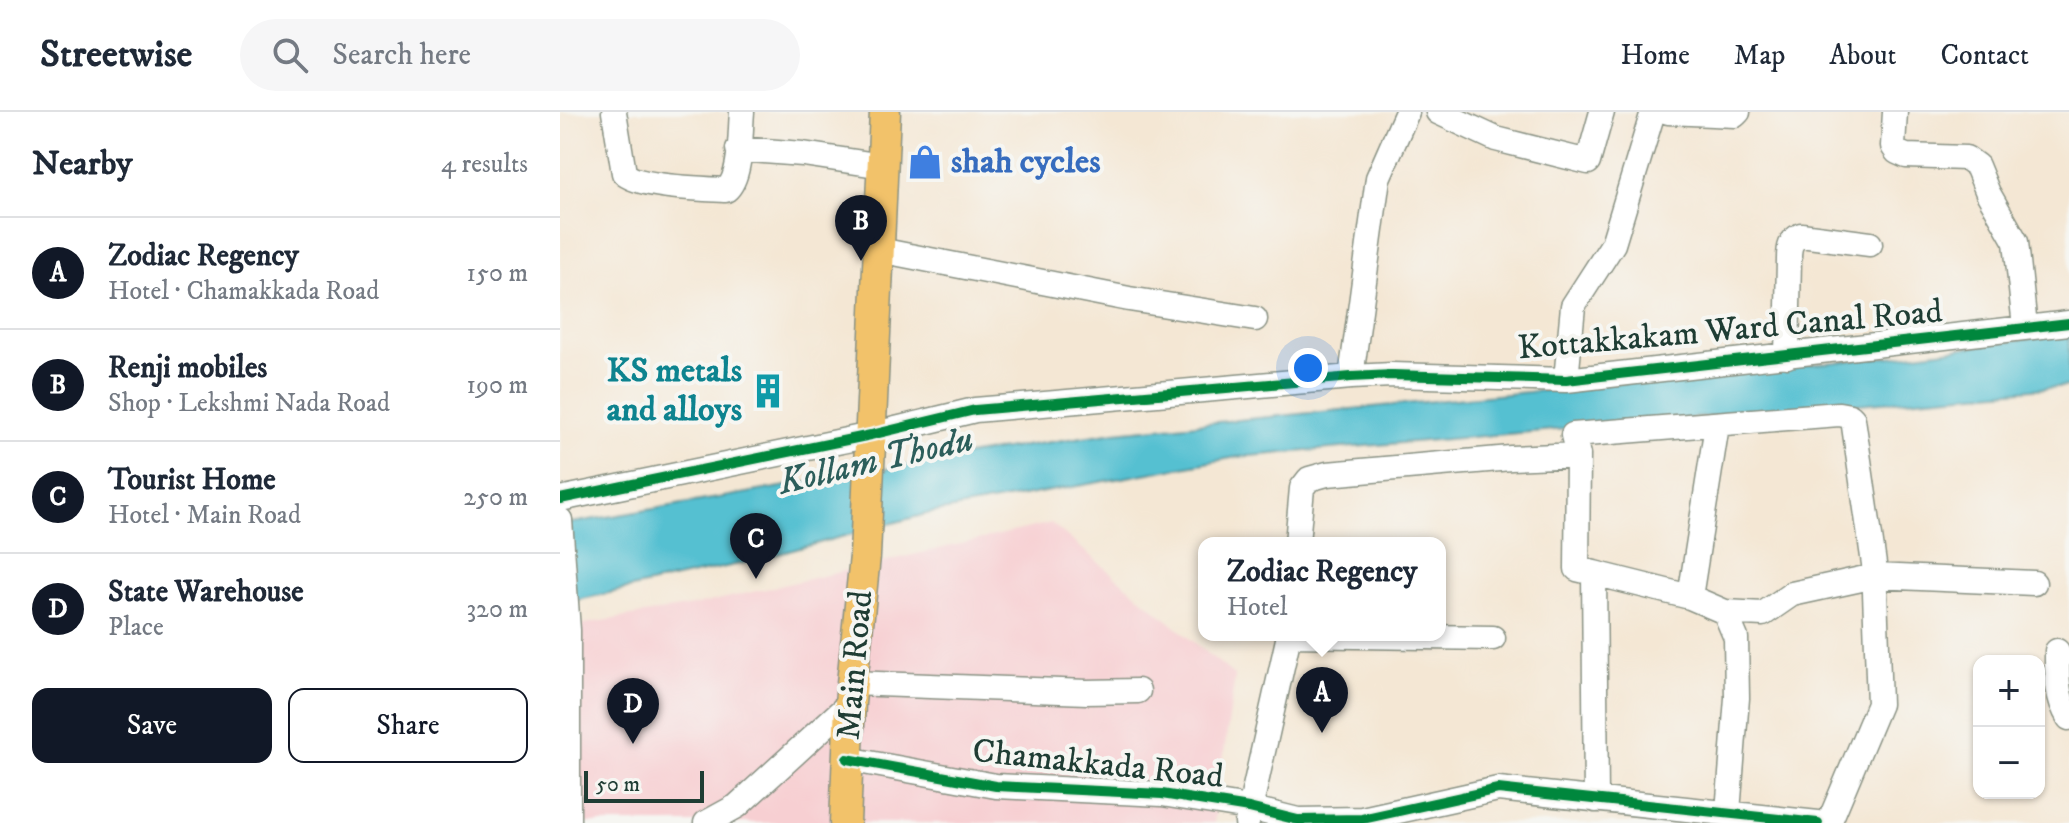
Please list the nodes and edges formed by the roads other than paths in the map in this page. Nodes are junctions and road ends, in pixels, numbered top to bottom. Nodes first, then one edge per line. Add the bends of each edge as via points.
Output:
1 (614, 112) edge
2 (742, 112) edge
3 (885, 112) edge
4 (1407, 112) edge
5 (1438, 112) edge
6 (1602, 112) edge
7 (1653, 112) edge
8 (1668, 112) edge
9 (1738, 112) edge
10 (1895, 112) edge
11 (738, 149) junction
12 (883, 166) junction
13 (1870, 244) dead end
14 (879, 250) junction
15 (1255, 319) dead end
16 (2069, 323) edge
17 (2025, 327) junction
18 (1792, 358) junction
19 (1351, 377) junction
20 (1566, 380) junction
21 (1717, 425) junction
22 (870, 445) junction
23 (1578, 455) junction
24 (560, 499) edge
25 (560, 520) edge
26 (1298, 537) edge
27 (1594, 573) junction
28 (1875, 576) junction
29 (2034, 583) dead end
30 (1690, 597) junction
31 (1725, 612) junction
32 (1446, 637) edge
33 (1493, 638) dead end
34 (1288, 641) edge
35 (2057, 651) dead end
36 (1138, 691) dead end
37 (851, 693) junction
38 (2069, 718) edge
39 (564, 747) edge
40 (847, 759) junction
41 (1596, 800) junction
42 (1728, 812) junction
43 (1248, 816) edge
44 (568, 823) edge
45 (706, 823) edge
46 (845, 823) edge
47 (1818, 823) edge
48 (1829, 823) edge

1 - 11 street via 624,173 634,181 726,190 736,175
2 - 11 street
3 - 12 main road, Main Road
4 - 19 street via 1378,178
5 - 6 street via 1496,139 1588,162
7 - 20 street via 1613,244 1573,306
8 - 9 street
10 - 17 street via 1897,152 1966,158 1977,166 2016,242
11 - 12 street
12 - 14 main road, Main Road
13 - 18 street via 1795,238 1789,259
14 - 15 street
14 - 22 main road, Main Road
16 - 17 street, Kottakkakam Ward Canal Road
17 - 18 street, Kottakkakam Ward Canal Road
18 - 20 street, Kottakkakam Ward Canal Road
19 - 20 street, Kottakkakam Ward Canal Road
19 - 22 street, Kottakkakam Ward Canal Road via 975,410
21 - 23 street via 1573,435
21 - 28 street via 1839,412 1853,419
21 - 30 street
22 - 24 street, Kottakkakam Ward Canal Road
22 - 37 main road, Main Road
23 - 26 street via 1309,479 1302,488
23 - 27 street via 1577,569
25 - 39 street via 568,630
27 - 30 street
27 - 41 street
28 - 29 street
28 - 31 street via 1792,594 1763,614
28 - 48 street via 1879,704
30 - 31 street
31 - 42 street via 1737,653
32 - 33 street
34 - 43 street
35 - 38 street via 2058,691
36 - 37 street
37 - 40 main road, Main Road
37 - 45 street via 737,806
39 - 44 street
40 - 43 street, Chamakkada Road via 996,786 1162,794
40 - 46 main road, Main Road
41 - 42 street, Chamakkada Road
41 - 43 street, Chamakkada Road via 1498,789 1362,819
42 - 47 street, Chamakkada Road

